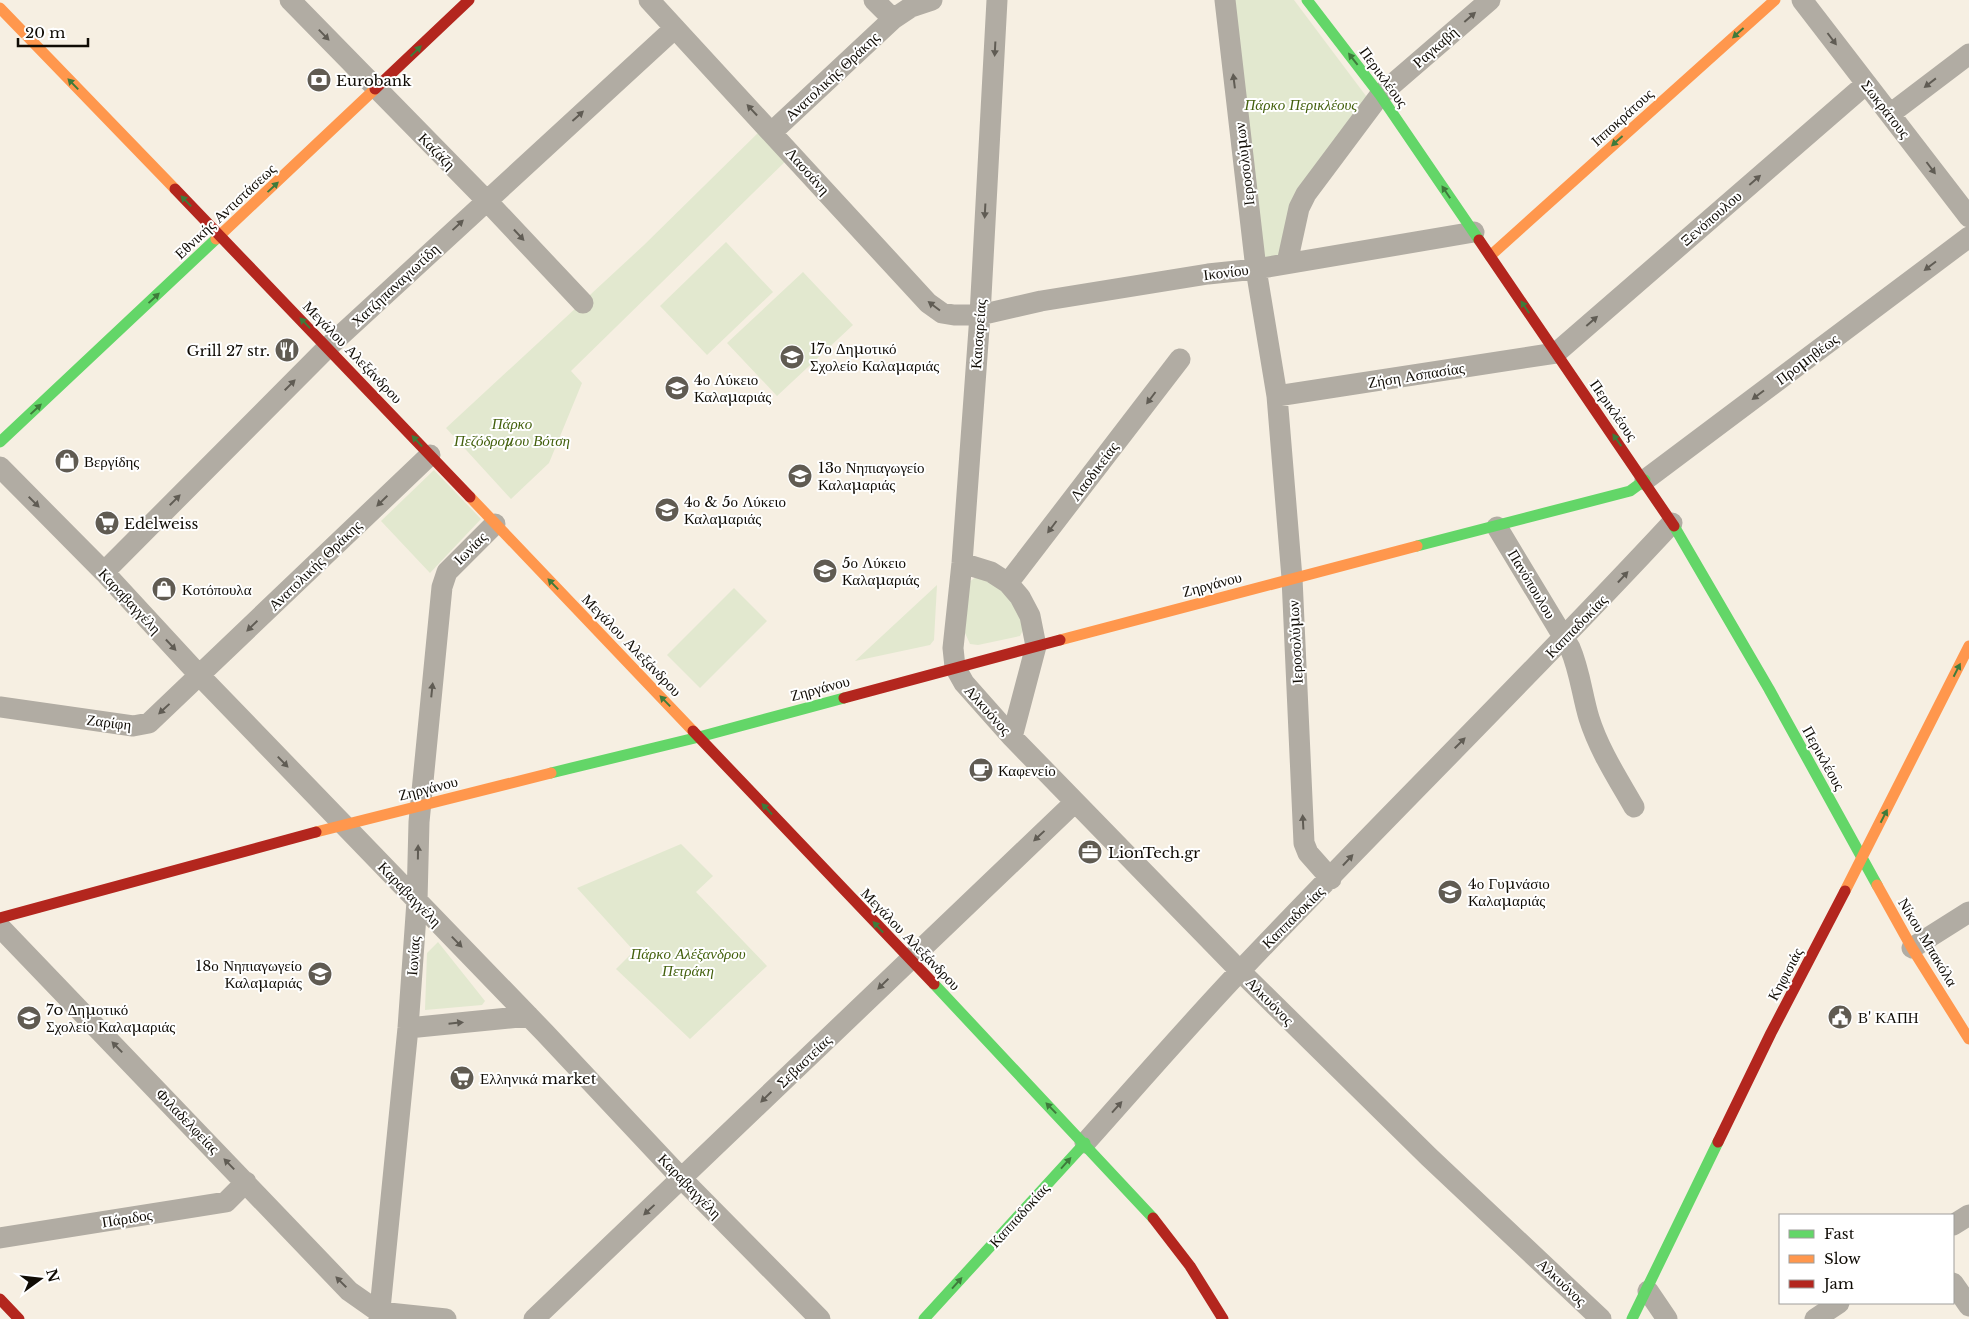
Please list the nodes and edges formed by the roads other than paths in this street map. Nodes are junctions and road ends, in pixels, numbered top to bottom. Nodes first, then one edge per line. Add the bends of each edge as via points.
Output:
1 (6, 0) edge
2 (290, 0) edge
3 (469, 0) edge
4 (649, 0) edge
5 (874, 0) edge
6 (932, 0) edge
7 (997, 0) edge
8 (1225, 0) edge
9 (1307, 0) edge
10 (1490, 0) edge
11 (1774, 0) edge
12 (1802, 0) edge
13 (0, 7) edge
14 (893, 19) junction
15 (675, 28) junction
16 (1969, 54) edge
17 (1866, 84) junction
18 (376, 89) junction
19 (1380, 95) junction
20 (1890, 114) junction
21 (772, 132) junction
22 (486, 200) junction
23 (1969, 217) edge
24 (1474, 232) junction
25 (220, 236) junction
26 (1969, 237) edge
27 (1490, 256) junction
28 (1287, 263) junction
29 (1256, 268) junction
30 (583, 303) dead end
31 (980, 315) junction
32 (328, 347) junction
33 (1556, 353) junction
34 (1180, 359) dead end
35 (1277, 396) junction
36 (0, 442) edge
37 (430, 455) junction
38 (0, 467) edge
39 (1645, 480) junction
40 (1672, 523) junction
41 (495, 524) junction
42 (1497, 527) junction
43 (962, 563) junction
44 (104, 572) junction
45 (1292, 578) junction
46 (1008, 584) junction
47 (1565, 638) junction
48 (1036, 646) junction
49 (1969, 646) edge
50 (955, 667) junction
51 (200, 676) junction
52 (0, 707) edge
53 (698, 737) junction
54 (1012, 737) junction
55 (1074, 802) junction
56 (421, 804) junction
57 (1634, 807) dead end
58 (344, 825) junction
59 (1862, 859) junction
60 (1331, 879) junction
61 (417, 901) junction
62 (1969, 912) edge
63 (0, 918) edge
64 (0, 927) edge
65 (1912, 948) junction
66 (909, 959) junction
67 (1240, 971) junction
68 (528, 1016) junction
69 (408, 1028) junction
70 (1969, 1039) edge
71 (1085, 1143) junction
72 (682, 1179) junction
73 (246, 1182) junction
74 (1969, 1215) edge
75 (1954, 1224) edge
76 (0, 1238) edge
77 (1954, 1284) edge
78 (1648, 1291) junction
79 (0, 1299) edge
80 (1837, 1304) edge
81 (1969, 1306) edge
82 (379, 1315) edge
83 (19, 1319) edge
84 (446, 1319) edge
85 (534, 1319) edge
86 (820, 1319) edge
87 (924, 1319) edge
88 (1223, 1319) edge
89 (1601, 1319) edge
90 (1632, 1319) edge
91 (1667, 1319) edge
92 (1815, 1319) edge

1 - 13 street
2 -> 18 street, Καζάζη
18 -> 3 street, Εθνικής Αντιστάσεως
4 - 15 street, Λασσάνη
5 - 14 street
6 - 14 street, Ανατολικής Θράκης via 911,7
7 -> 31 street, Καισαρείας
29 -> 8 street, Ιεροσολύμων
19 -> 9 street, Περικλέους
19 -> 10 street, Ραγκαβή
11 -> 27 street, Ιπποκράτους
12 -> 17 street, Σωκράτους
25 -> 13 street, Μεγάλου Αλεξάνδρου
14 - 21 street, Ανατολικής Θράκης
21 -> 15 street, Λασσάνη
22 -> 15 street, Χατζηπαναγιωτίδη
16 -> 20 street
17 - 20 street, Σωκράτους
33 -> 17 street, Ξενόπουλου
18 - 22 street, Καζάζη
25 -> 18 street, Εθνικής Αντιστάσεως
24 -> 19 street, Περικλέους
19 - 28 street, Ραγκαβή via 1306,194 1299,208
20 -> 23 street, Σωκράτους
31 -> 21 street, Λασσάνη via 954,316 942,313 928,303
22 -> 30 street, Καζάζη
32 -> 22 street, Χατζηπαναγιωτίδη
24 - 27 street, Περικλέους
24 - 28 street, Ικονίου
32 -> 25 street, Μεγάλου Αλεξάνδρου
36 -> 25 street, Εθνικής Αντιστάσεως
26 -> 39 street, Προμηθέως
33 -> 27 street, Περικλέους
28 - 29 street, Ικονίου
29 - 31 street, Ικονίου via 1041,301
29 - 35 street, Ιεροσολύμων
31 - 43 street, Καισαρείας
37 -> 32 street, Μεγάλου Αλεξάνδρου
44 -> 32 street, Χατζηπαναγιωτίδη
33 - 35 street, Ζήση Ασπασίας
39 -> 33 street, Περικλέους
34 -> 46 street, Λαοδικείας
35 - 45 street, Ιεροσολύμων
37 - 41 street, Μεγάλου Αλεξάνδρου
37 -> 51 street, Ανατολικής Θράκης
38 -> 44 street, Καραβαγγέλη
39 - 40 street, Περικλέους
39 - 42 street, Ζηργάνου via 1630,491
47 -> 40 street, Καππαδοκίας
40 - 59 street, Περικλέους via 1769,689
53 -> 41 street, Μεγάλου Αλεξάνδρου
56 -> 41 street, Ιωνίας via 442,587 446,572
42 - 45 street, Ζηργάνου
42 - 47 street, Πανόπουλου
43 - 46 street via 991,572
43 - 50 street, Καισαρείας via 953,648
44 -> 51 street, Καραβαγγέλη
45 - 48 street, Ζηργάνου
60 -> 45 street, Ιεροσολύμων via 1304,843
46 - 48 street via 1020,596 1030,616
47 - 57 street, Πανόπουλου via 1577,665 1589,718
60 -> 47 street, Καππαδοκίας via 1456,746
48 - 50 street, Ζηργάνου
48 - 54 street
59 -> 49 street, Κηφισιάς
50 - 53 street, Ζηργάνου
50 - 54 street, Αλκυόνος via 964,683
51 -> 52 street, Ζαρίφη via 144,725
51 -> 58 street, Καραβαγγέλη
53 - 56 street, Ζηργάνου
66 -> 53 street, Μεγάλου Αλεξάνδρου
54 - 55 street, Αλκυόνος
55 -> 66 street, Σεβαστείας
55 - 67 street, Αλκυόνος
56 - 58 street, Ζηργάνου
61 -> 56 street, Ιωνίας
58 - 61 street, Καραβαγγέλη
58 - 63 street, Ζηργάνου
59 - 65 street, Νίκου Μπακόλα
59 - 78 street, Κηφισιάς via 1771,1033
60 - 67 street, Καππαδοκίας
61 -> 68 street, Καραβαγγέλη
61 - 69 street, Ιωνίας
62 - 65 street
73 -> 64 street, Φιλαδελφείας
65 - 70 street, Νίκου Μπακόλα
71 -> 66 street, Μεγάλου Αλεξάνδρου
66 -> 72 street, Σεβαστείας
71 -> 67 street, Καππαδοκίας
67 - 89 street, Αλκυόνος
69 -> 68 street
68 - 72 street, Καραβαγγέλη
69 - 82 street, Ιωνίας
87 -> 71 street, Καππαδοκίας
71 - 88 street, Μεγάλου Αλεξάνδρου via 1160,1226
72 -> 85 street, Σεβαστείας
72 - 86 street, Καραβαγγέλη
73 - 76 street, Πάριδος via 226,1202
82 -> 73 street, Φιλαδελφείας via 349,1291
74 - 75 street
77 - 81 street
78 - 90 street, Κηφισιάς
78 - 91 street
79 - 83 street
80 - 92 street
82 - 84 street

